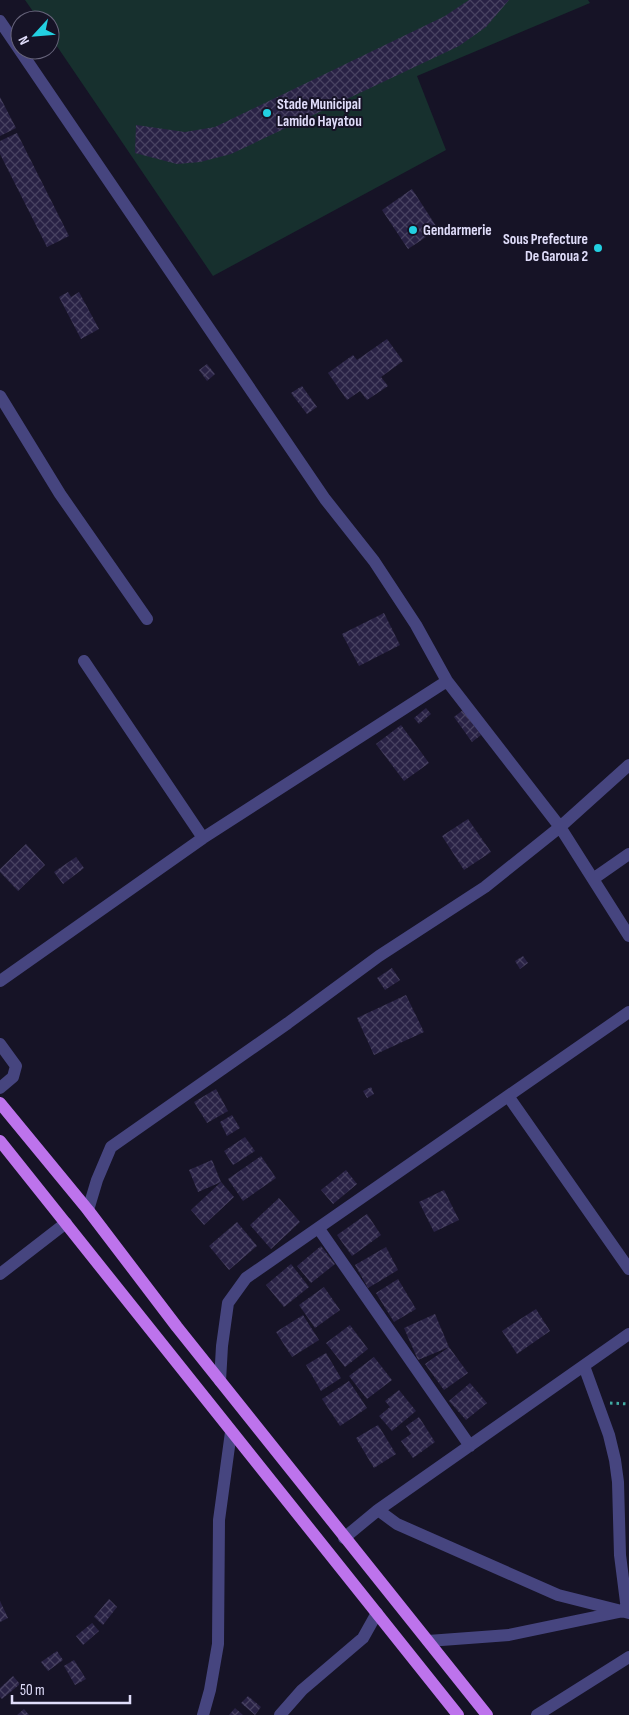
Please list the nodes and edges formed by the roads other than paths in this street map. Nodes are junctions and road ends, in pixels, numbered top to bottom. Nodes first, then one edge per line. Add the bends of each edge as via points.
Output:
1 (0, 21) edge
2 (0, 396) edge
3 (147, 619) dead end
4 (84, 662) dead end
5 (447, 681) junction
6 (629, 765) edge
7 (560, 827) junction
8 (203, 838) junction
9 (629, 854) edge
10 (593, 879) junction
11 (629, 936) edge
12 (0, 982) edge
13 (629, 1012) edge
14 (0, 1044) edge
15 (0, 1088) edge
16 (508, 1096) junction
17 (0, 1103) edge
18 (0, 1141) edge
19 (88, 1210) junction
20 (66, 1223) junction
21 (319, 1229) junction
22 (629, 1269) edge
23 (0, 1274) edge
24 (629, 1334) edge
25 (584, 1366) junction
26 (220, 1382) junction
27 (230, 1432) junction
28 (470, 1446) junction
29 (378, 1510) junction
30 (344, 1538) junction
31 (627, 1611) edge
32 (377, 1613) junction
33 (428, 1641) junction
34 (629, 1658) edge
35 (203, 1715) edge
36 (280, 1715) edge
37 (458, 1715) edge
38 (487, 1715) edge
39 (537, 1715) edge

1 - 5 street via 325,499 374,561
2 - 3 street via 60,494
4 - 8 street
5 - 7 street
5 - 8 street
6 - 7 street
7 - 10 street
7 - 19 street via 485,887 379,956 112,1147
8 - 12 street
9 - 10 street
10 - 11 street
13 - 16 street
14 - 15 street via 16,1066 13,1077
16 - 21 street
16 - 22 street
17 - 19 main road
18 - 20 main road
19 - 26 main road
20 - 23 street
20 - 27 main road
21 - 26 street via 246,1278 228,1303
21 - 28 street
24 - 25 street
25 - 28 street
25 - 31 street via 616,1460 620,1555
26 - 30 main road
27 - 32 main road
27 - 35 street via 219,1520 218,1644
28 - 29 street
29 - 30 street
29 - 31 street via 397,1524 558,1595
30 - 33 main road
31 - 33 street via 509,1635
32 - 36 street via 364,1638 302,1690
32 - 37 main road
33 - 38 main road
34 - 39 street

